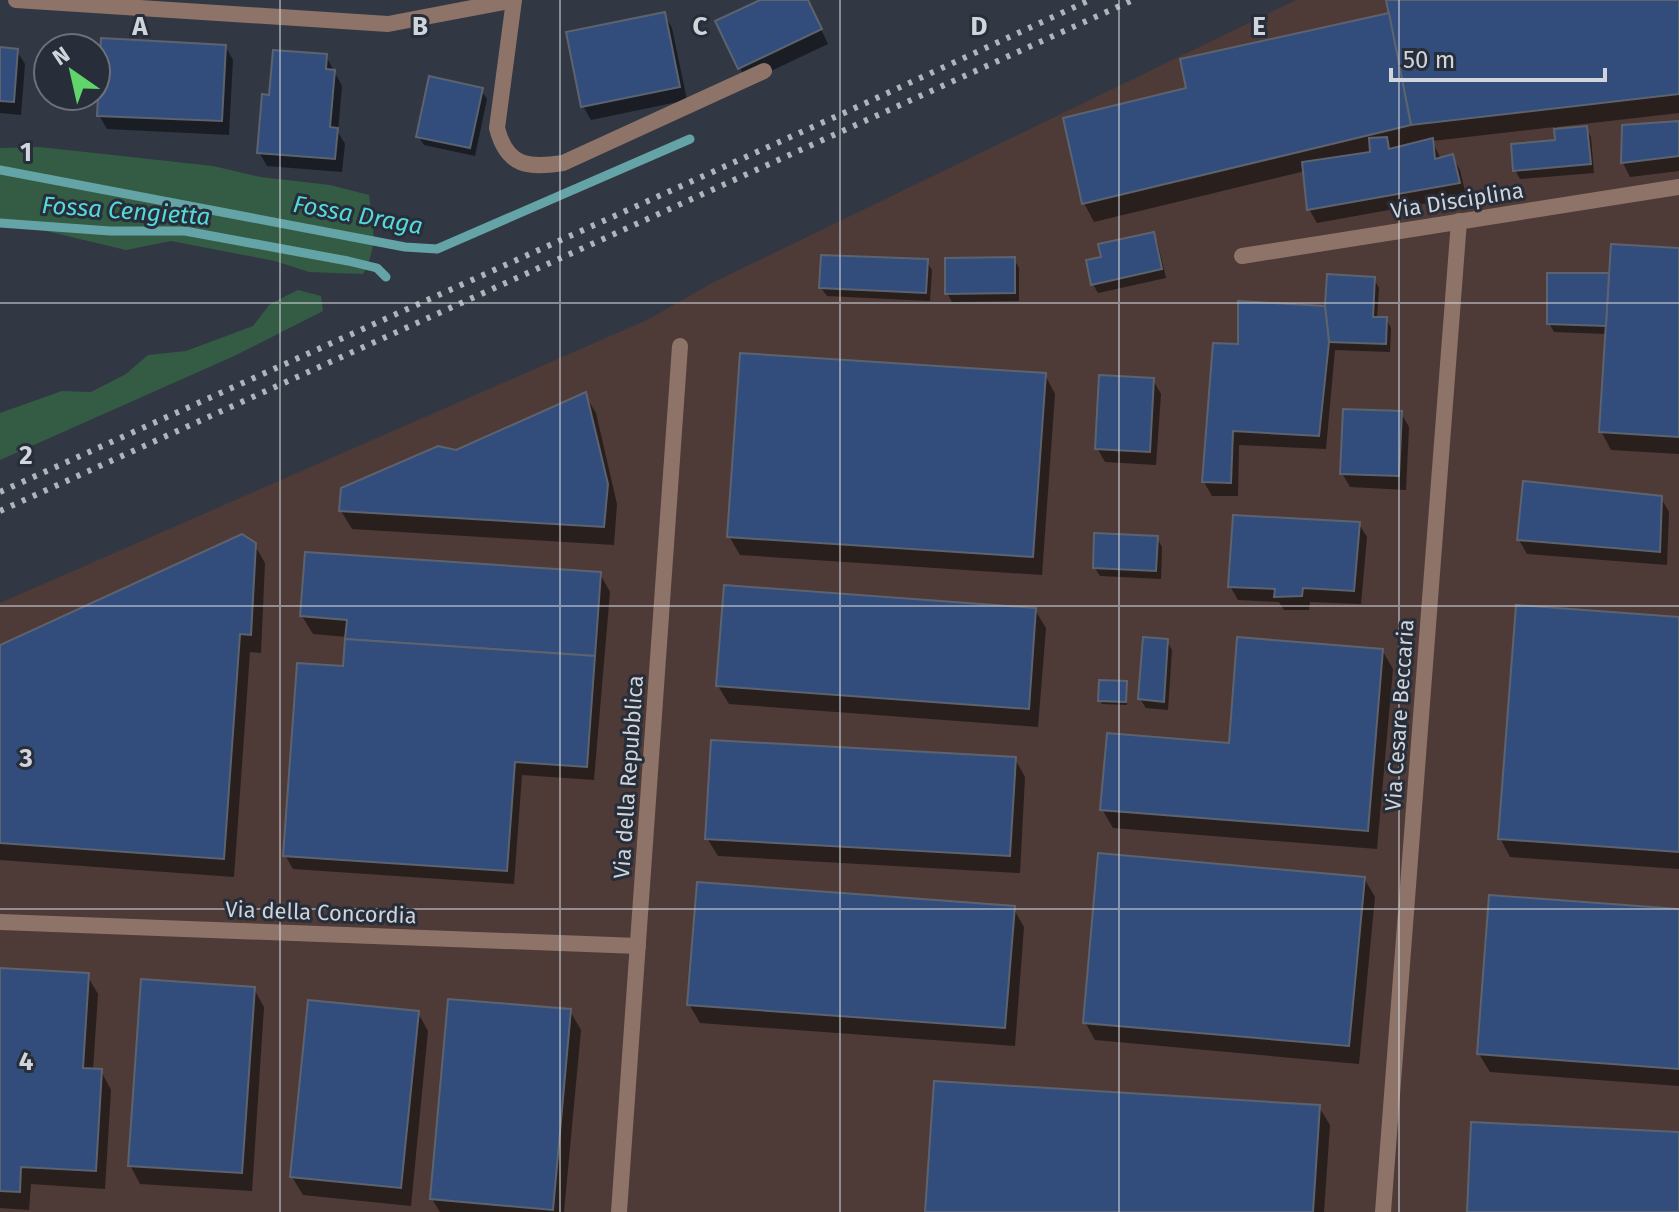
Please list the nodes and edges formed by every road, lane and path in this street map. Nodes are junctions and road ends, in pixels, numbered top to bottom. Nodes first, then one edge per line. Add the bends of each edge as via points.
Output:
1 (16, 0) edge
2 (514, 0) edge
3 (210, 6) edge
4 (764, 71) dead end
5 (1679, 187) edge
6 (1459, 221) junction
7 (1242, 256) dead end
8 (680, 346) dead end
9 (1, 920) edge
10 (638, 946) junction
11 (619, 1212) edge
12 (1383, 1212) edge

1 - 3 street
2 - 3 street via 388,24
2 - 4 street via 497,128 517,162 538,167 563,163
5 - 6 street, Via Disciplina
6 - 7 street, Via Disciplina
6 - 12 street, Via Cesare Beccaria
8 - 10 street, Via della Repubblica
9 - 10 street, Via della Concordia
10 - 11 street, Via della Repubblica

